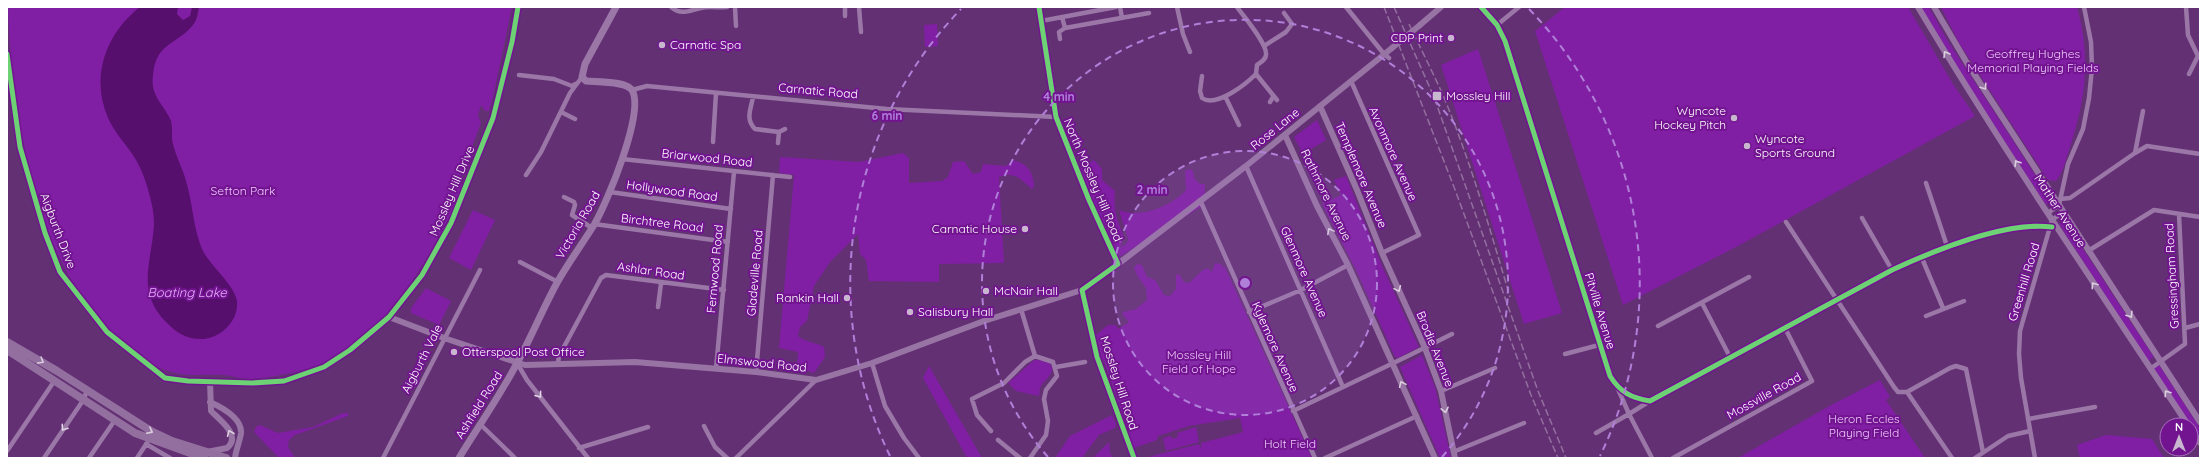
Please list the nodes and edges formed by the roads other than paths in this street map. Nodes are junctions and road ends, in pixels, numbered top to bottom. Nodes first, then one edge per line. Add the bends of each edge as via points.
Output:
1 (518, 7) edge
2 (616, 7) edge
3 (671, 7) edge
4 (727, 7) edge
5 (735, 7) edge
6 (845, 7) edge
7 (859, 7) edge
8 (1039, 7) edge
9 (1116, 7) edge
10 (1120, 7) edge
11 (1177, 7) edge
12 (1237, 7) edge
13 (1346, 7) edge
14 (1441, 7) edge
15 (1481, 7) edge
16 (1518, 7) edge
17 (1918, 7) edge
18 (1934, 7) edge
19 (2084, 7) edge
20 (2186, 7) edge
21 (1284, 13) dead end
22 (1149, 14) dead end
23 (845, 16) dead end
24 (1062, 17) junction
25 (1122, 18) junction
26 (1041, 21) junction
27 (1497, 25) junction
28 (736, 26) dead end
29 (1065, 28) junction
30 (861, 32) dead end
31 (1060, 39) dead end
32 (1264, 46) junction
33 (1190, 52) dead end
34 (7, 54) edge
35 (1386, 56) junction
36 (1256, 74) junction
37 (2188, 74) dead end
38 (519, 75) dead end
39 (1202, 76) dead end
40 (580, 80) junction
41 (1350, 81) junction
42 (9, 90) edge
43 (632, 90) junction
44 (716, 93) junction
45 (1225, 96) junction
46 (1273, 96) junction
47 (753, 97) junction
48 (1278, 100) dead end
49 (1270, 102) dead end
50 (1320, 106) junction
51 (2143, 111) dead end
52 (561, 112) junction
53 (1056, 117) junction
54 (575, 119) dead end
55 (1239, 125) dead end
56 (785, 129) dead end
57 (779, 132) junction
58 (1285, 135) junction
59 (713, 142) dead end
60 (778, 143) dead end
61 (2135, 153) junction
62 (2200, 154) edge
63 (622, 159) junction
64 (1246, 166) junction
65 (734, 172) junction
66 (526, 175) dead end
67 (773, 175) junction
68 (790, 177) dead end
69 (1926, 183) dead end
70 (610, 192) junction
71 (564, 196) dead end
72 (1200, 200) junction
73 (2059, 202) junction
74 (731, 209) junction
75 (2063, 212) junction
76 (2048, 213) junction
77 (2179, 214) junction
78 (2200, 217) edge
79 (1862, 218) dead end
80 (1786, 222) dead end
81 (2052, 224) junction
82 (593, 226) junction
83 (728, 242) junction
84 (1947, 246) junction
85 (2088, 251) junction
86 (1382, 253) junction
87 (1921, 256) junction
88 (520, 262) dead end
89 (1118, 264) junction
90 (1348, 265) junction
91 (480, 270) dead end
92 (1892, 270) junction
93 (1749, 277) dead end
94 (558, 282) junction
95 (661, 283) junction
96 (724, 290) junction
97 (1082, 290) junction
98 (1301, 290) junction
99 (1837, 300) junction
100 (1964, 301) dead end
101 (1702, 303) junction
102 (658, 307) dead end
103 (1943, 308) junction
104 (1021, 309) junction
105 (1249, 312) junction
106 (1926, 316) dead end
107 (389, 317) junction
108 (2200, 324) edge
109 (1658, 326) dead end
110 (1786, 328) junction
111 (2185, 328) junction
112 (1452, 334) dead end
113 (444, 338) junction
114 (7, 342) edge
115 (1599, 345) junction
116 (1425, 348) junction
117 (8, 352) edge
118 (1565, 354) dead end
119 (1034, 356) junction
120 (1730, 357) junction
121 (1085, 362) dead end
122 (2160, 362) junction
123 (517, 363) junction
124 (558, 363) junction
125 (872, 363) junction
126 (1392, 363) junction
127 (1056, 367) junction
128 (1495, 368) dead end
129 (716, 369) junction
130 (2150, 369) junction
131 (756, 372) junction
132 (55, 380) junction
133 (816, 380) junction
134 (210, 381) junction
135 (1343, 387) junction
136 (1618, 388) junction
137 (87, 390) junction
138 (1441, 391) junction
139 (1907, 392) junction
140 (84, 399) junction
141 (1650, 401) junction
142 (210, 402) junction
143 (2096, 407) dead end
144 (1293, 411) junction
145 (1629, 414) junction
146 (1417, 416) junction
147 (2183, 417) edge
148 (2028, 419) junction
149 (115, 420) junction
150 (1524, 422) dead end
151 (2200, 422) edge
152 (480, 424) junction
153 (704, 426) dead end
154 (648, 427) dead end
155 (991, 431) dead end
156 (2030, 431) junction
157 (1596, 433) dead end
158 (998, 440) dead end
159 (147, 442) junction
160 (579, 448) junction
161 (7, 451) edge
162 (1983, 452) junction
163 (205, 455) edge
164 (1454, 455) edge
165 (189, 456) edge
166 (44, 458) edge
167 (89, 458) edge
168 (137, 458) edge
169 (170, 458) edge
170 (226, 458) edge
171 (235, 458) edge
172 (383, 458) edge
173 (459, 458) edge
174 (516, 458) edge
175 (588, 458) edge
176 (727, 458) edge
177 (736, 458) edge
178 (919, 458) edge
179 (1020, 458) edge
180 (1030, 458) edge
181 (1134, 458) edge
182 (1315, 458) edge
183 (1324, 458) edge
184 (1436, 458) edge
185 (1652, 458) edge
186 (1673, 458) edge
187 (1952, 458) edge
188 (1975, 458) edge
189 (2035, 458) edge

1 - 107 street, Mossley Hill Drive via 512,42 492,118 462,199 422,275
2 - 40 main road via 585,64
3 - 4 street via 676,11 688,12 702,7
5 - 28 street
6 - 23 street
7 - 30 street
8 - 26 street, North Mossley Hill Road
9 - 24 street
10 - 25 street
11 - 33 street
12 - 32 street
13 - 35 street
14 - 35 street, Rose Lane, bridge
15 - 27 street, Pitville Avenue
16 - 27 street
76 -> 17 street, Mather Avenue
18 -> 73 street, Mather Avenue
19 - 73 street via 2091,42 2089,98 2083,129 2068,164
20 - 37 street via 2188,35 2198,56
21 - 32 street via 1292,24 1286,32
22 - 25 street
24 - 26 street
24 - 29 street
25 - 29 street
26 - 53 street, North Mossley Hill Road
27 - 115 street, Pitville Avenue via 1505,41 1550,180
29 - 31 street via 1059,32
32 - 36 street via 1266,54 1257,65
34 - 42 street, Aigburth Drive
35 - 41 street, Rose Lane
36 - 45 street
36 - 46 street
38 - 40 street via 554,79 572,86
39 - 45 street via 1202,98 1211,101
40 - 43 main road, Carnatic Road via 629,86
40 - 52 street
41 - 50 street, Rose Lane
41 - 86 street, Avonmore Avenue via 1419,235
42 - 134 street, Aigburth Drive via 32,193 60,272 107,332 165,378
43 - 44 street, Carnatic Road via 647,86
43 - 63 main road, Victoria Road via 633,118
44 - 47 street, Carnatic Road
44 - 59 street
45 - 55 street
46 - 48 street
46 - 49 street
47 - 53 street, Carnatic Road via 899,110
47 - 57 street via 748,116 751,126 755,129
50 - 58 street, Rose Lane
50 - 86 street, Templemore Avenue
51 - 61 street
52 - 54 street
52 - 66 street
53 - 89 street, North Mossley Hill Road
56 - 57 street
57 - 60 street
58 - 64 street, Rose Lane
90 -> 58 street, Rathmore Avenue via 1317,206
61 - 62 street via 2148,146
61 - 73 street via 2070,198
63 - 65 street, Briarwood Road
63 - 70 main road, Victoria Road
64 - 72 street, Rose Lane
64 - 98 street, Glenmore Avenue
65 - 67 street, Briarwood Road
65 - 74 street, Fernwood Road
67 - 68 street, Briarwood Road
67 - 131 street, Gladeville Road
69 - 84 street
70 - 74 street, Hollywood Road
70 - 82 main road, Victoria Road
71 - 82 street via 574,202 572,215
72 - 89 street, Rose Lane
72 - 105 street, Kylemore Avenue
73 - 75 street, Mather Avenue
73 - 76 street
74 - 83 street, Fernwood Road
75 - 81 street
75 - 85 street, Mather Avenue
76 - 81 street, Mather Avenue
77 - 78 street
77 - 85 street via 2154,210
77 - 111 street, Gressingham Road
79 - 92 street
80 - 99 street
81 - 84 street via 2011,230
130 -> 81 street, Mather Avenue
81 - 148 street, Greenhill Road via 2025,306 2020,331 2019,354
82 - 83 street, Birchtree Road
82 - 94 main road, Victoria Road
83 - 96 street, Fernwood Road
84 - 87 street
85 -> 122 street, Mather Avenue
86 -> 116 street, Brodie Avenue
87 - 92 street
87 - 103 street
88 - 94 street
89 - 97 street, Elmswood Road
90 - 98 street
90 - 126 street
91 - 113 street, Aigburth Vale
92 - 99 street
93 - 101 street
94 - 123 main road, Victoria Road
95 - 96 street, Ashlar Road
95 - 102 street
95 - 124 street, Ashlar Road via 606,275 601,278 559,356
96 - 129 street, Fernwood Road
97 - 104 street, Elmswood Road
97 - 181 street, Mossley Hill Road via 1097,357
98 - 105 street
98 - 135 street, Glenmore Avenue
99 - 110 street
99 - 139 street via 1898,392
100 - 103 street
101 - 109 street
101 - 120 street
103 - 106 street
104 - 119 street
104 - 125 street, Elmswood Road
105 - 144 street, Kylemore Avenue
107 - 113 street, Elmswood Road
107 - 134 street, Mossley Hill Drive via 350,350 321,368 284,381
108 - 111 street
110 - 120 street
110 - 186 street, Mossville Road via 1812,381
111 - 122 street, Gressingham Road via 2185,344
112 - 116 street
113 - 123 street, Elmswood Road
113 - 172 street, Aigburth Vale
114 -> 137 highway
115 - 118 street
115 - 136 street, Pitville Avenue via 1610,376
116 - 126 street
116 - 138 street, Brodie Avenue
117 - 132 highway
119 - 127 street via 1053,362
119 - 155 street via 1004,384 972,398 977,415
120 - 141 street
121 - 127 street
122 - 130 street, Gressingham Road
122 - 151 street, Mather Avenue
123 - 124 street, Elmswood Road
123 - 152 main road, Ashfield Road
123 -> 160 street
124 - 129 street, Elmswood Road via 635,362
125 - 133 street, Elmswood Road
125 - 178 street via 885,406
126 - 135 street
146 -> 126 street
127 - 180 street via 1057,376 1046,390 1044,399 1048,421 1046,435
128 - 138 street
129 - 131 street, Elmswood Road
147 -> 130 street, Mather Avenue
131 - 133 street, Elmswood Road
132 - 140 highway
132 - 161 street
133 - 177 street
134 - 142 street
135 - 144 street
136 - 141 street via 1629,396
136 - 145 street, Pitville Avenue
137 - 140 street
137 -> 163 highway via 151,431
138 -> 164 street, Brodie Avenue
139 - 162 street via 1950,368 1956,366 1966,369
139 - 187 street
140 - 149 highway
140 -> 166 street
141 - 145 street
163 -> 142 street via 227,448 232,441 228,427 211,411
142 - 171 street via 230,414 240,427
143 - 148 street
144 - 182 street, Kylemore Avenue
145 - 157 street
145 - 185 street
146 - 183 street
146 - 184 street
148 - 156 street, Greenhill Road
149 - 159 highway
149 - 167 street
150 - 164 street
152 - 173 main road, Ashfield Road
152 - 174 street
153 - 176 street via 715,447
154 - 160 street
156 - 162 street via 2008,436
156 - 189 street, Greenhill Road
158 - 179 street
159 - 165 highway
159 - 168 street
159 - 169 street
160 - 175 street
162 - 188 street
163 - 165 highway
163 - 170 highway

